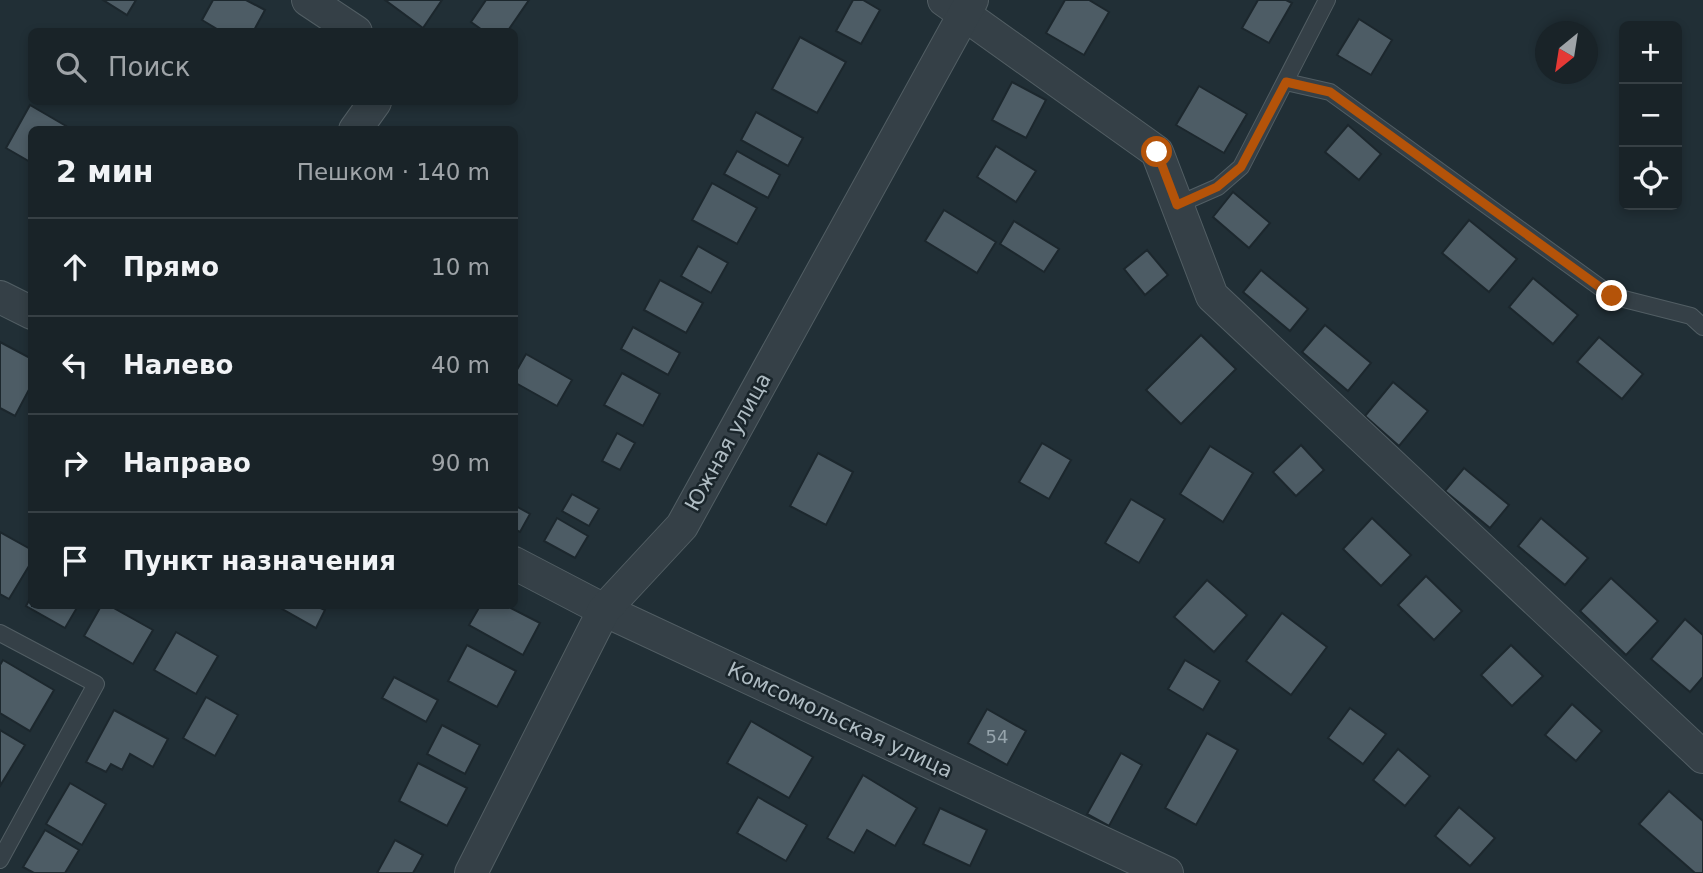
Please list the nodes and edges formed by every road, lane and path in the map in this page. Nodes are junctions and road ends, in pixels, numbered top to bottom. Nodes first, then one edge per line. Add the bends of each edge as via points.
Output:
1 (308, 0) edge
2 (1327, 0) edge
3 (960, 5) edge
4 (350, 28) edge
5 (1286, 82) junction
6 (374, 105) edge
7 (358, 126) edge
8 (1177, 205) junction
9 (0, 297) edge
10 (28, 311) edge
11 (1703, 327) edge
12 (518, 565) edge
13 (604, 610) junction
14 (0, 632) edge
15 (1703, 757) edge
16 (0, 860) edge
17 (471, 873) edge
18 (1167, 873) edge

1 - 4 street
2 - 5 lane
3 - 8 street via 1157,152
3 - 13 street, Южная улица via 682,526
5 - 8 lane via 1241,167 1217,187
5 - 11 lane via 1330,92 1612,296 1691,316
6 - 7 street
8 - 15 street via 1212,296
9 - 10 street
12 - 13 street, Комсомольская улица
13 - 17 street, Южная улица
13 - 18 street, Комсомольская улица
14 - 16 lane via 96,684

